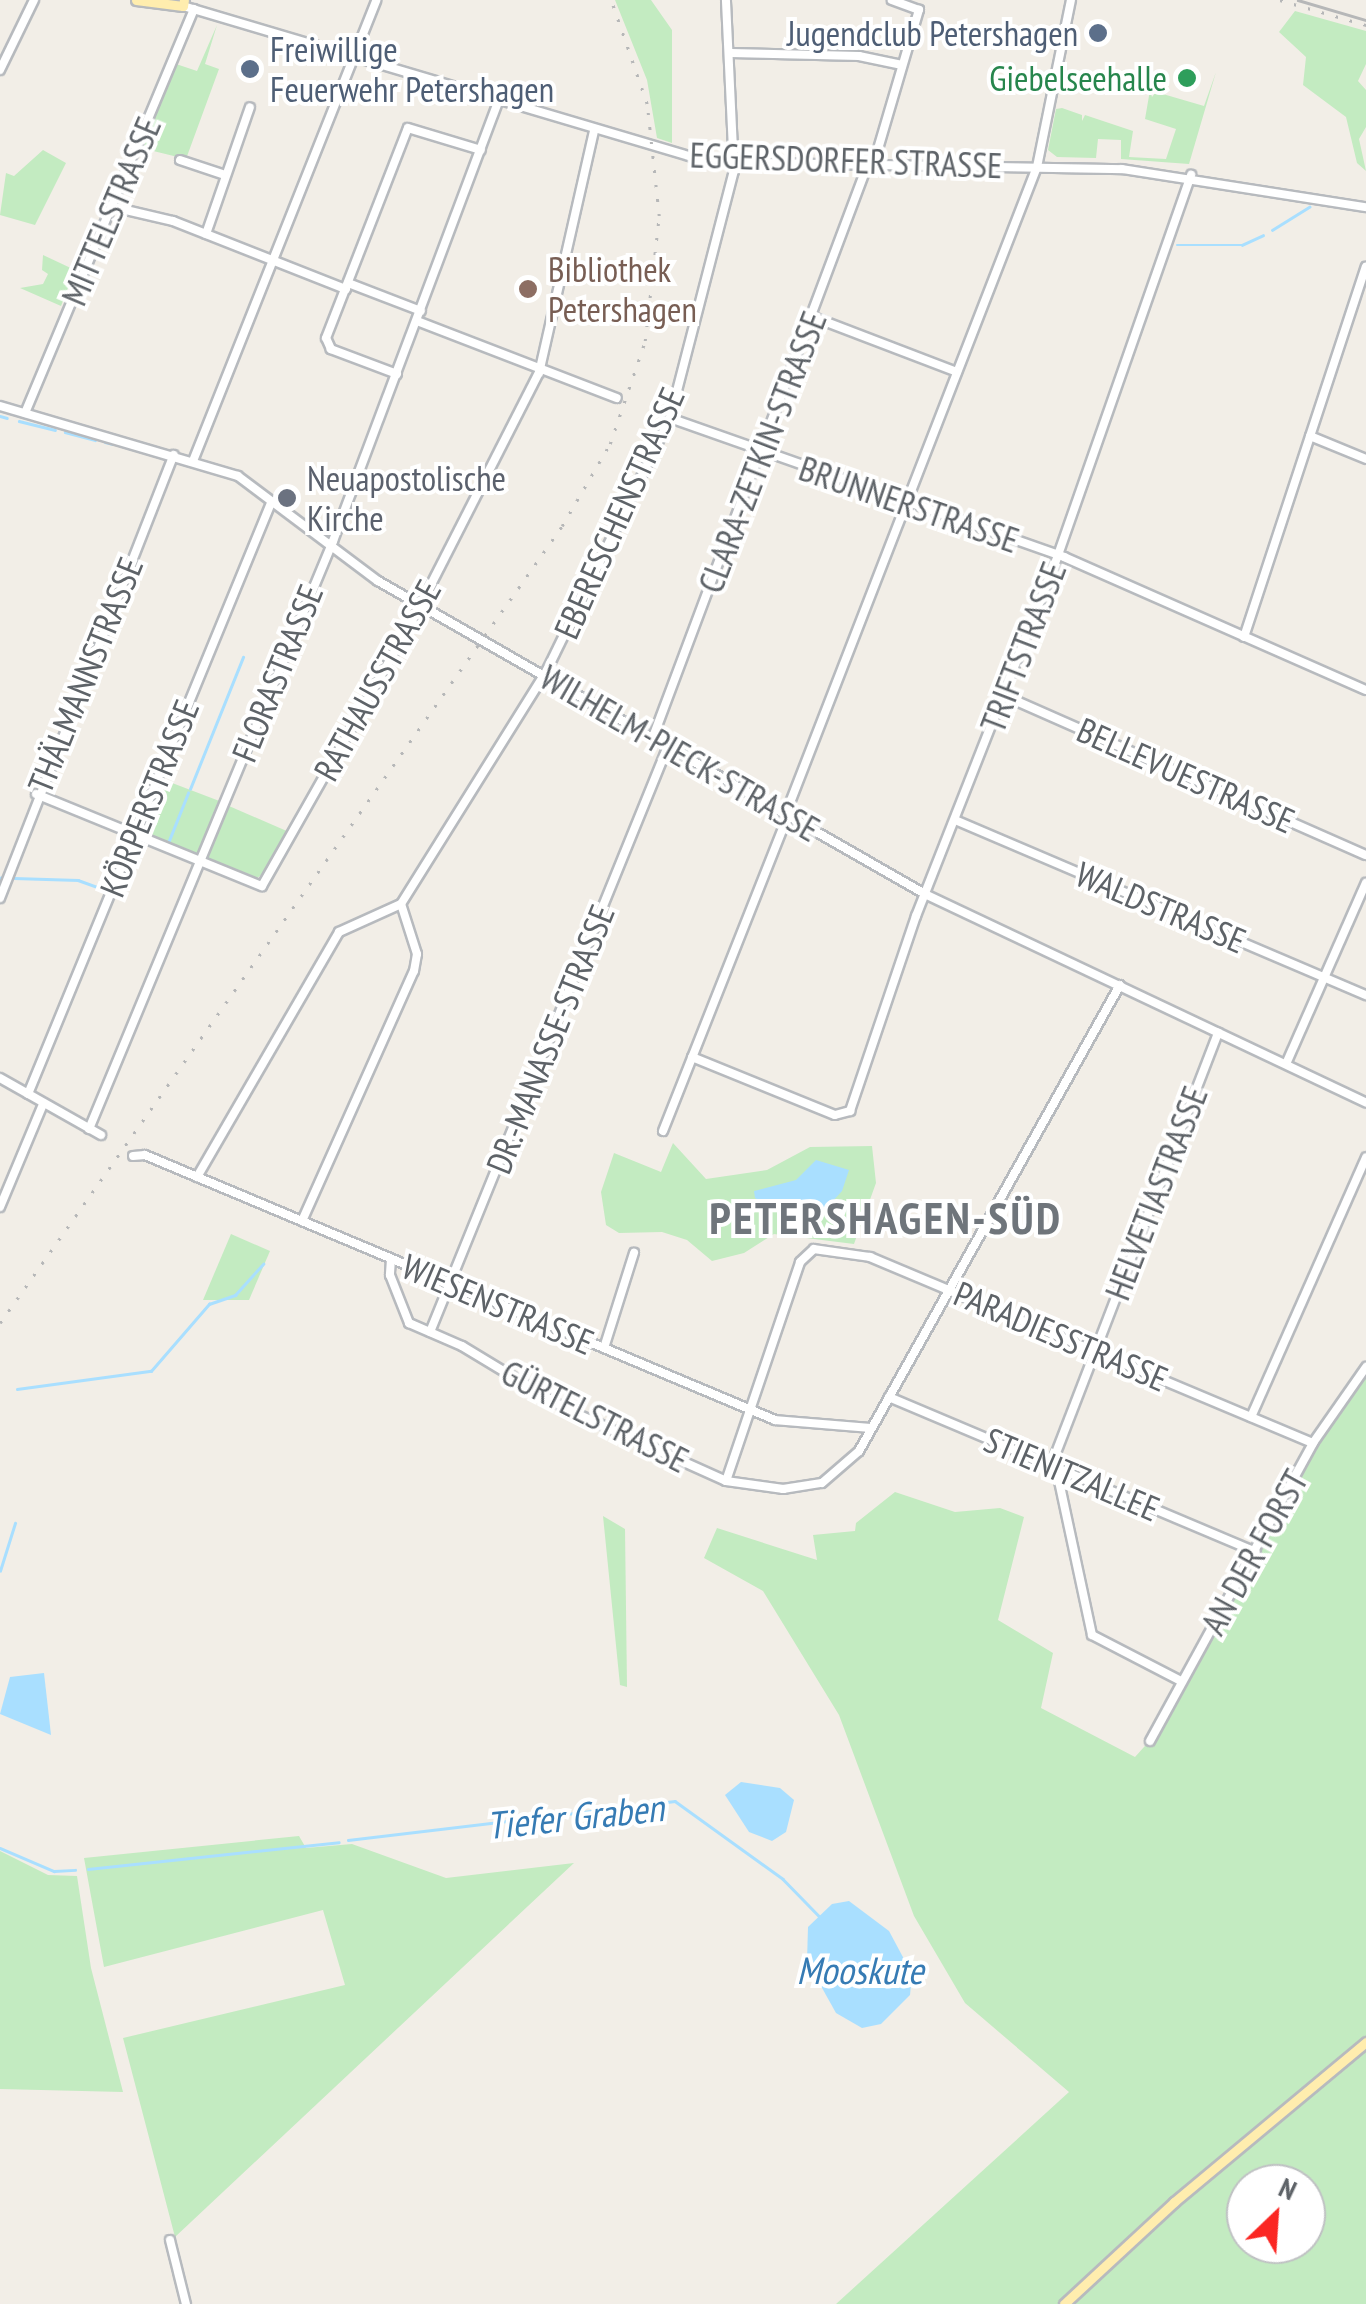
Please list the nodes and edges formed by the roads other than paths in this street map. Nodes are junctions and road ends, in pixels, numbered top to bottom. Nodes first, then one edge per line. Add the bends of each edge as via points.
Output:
1 (34, 0) edge
2 (136, 0) edge
3 (376, 0) edge
4 (726, 0) edge
5 (892, 0) edge
6 (1071, 0) edge
7 (158, 2) edge
8 (183, 3) edge
9 (194, 8) junction
10 (732, 54) junction
11 (353, 58) junction
12 (903, 60) junction
13 (0, 70) edge
14 (498, 101) junction
15 (250, 107) dead end
16 (594, 130) junction
17 (481, 150) junction
18 (180, 160) dead end
19 (735, 164) junction
20 (870, 166) junction
21 (1037, 167) junction
22 (222, 174) junction
23 (1191, 175) junction
24 (1366, 205) edge
25 (113, 206) junction
26 (206, 234) junction
27 (274, 260) junction
28 (1366, 267) edge
29 (347, 286) junction
30 (1362, 290) edge
31 (419, 316) junction
32 (814, 317) junction
33 (540, 372) junction
34 (957, 372) junction
35 (397, 374) junction
36 (617, 398) dead end
37 (0, 406) edge
38 (25, 413) junction
39 (670, 418) junction
40 (1310, 436) junction
41 (762, 453) junction
42 (174, 454) junction
43 (1366, 459) edge
44 (193, 460) junction
45 (908, 499) junction
46 (270, 502) junction
47 (329, 550) junction
48 (1058, 555) junction
49 (420, 605) junction
50 (1244, 637) junction
51 (544, 676) junction
52 (1366, 690) edge
53 (1005, 696) junction
54 (652, 737) junction
55 (668, 746) junction
56 (36, 794) junction
57 (787, 814) junction
58 (955, 820) junction
59 (134, 834) junction
60 (1366, 855) edge
61 (200, 862) junction
62 (1366, 883) edge
63 (925, 894) junction
64 (0, 898) edge
65 (401, 904) junction
66 (1324, 978) junction
67 (1120, 986) junction
68 (1366, 995) edge
69 (1218, 1032) junction
70 (692, 1058) junction
71 (1286, 1064) junction
72 (0, 1078) edge
73 (28, 1094) junction
74 (1366, 1102) edge
75 (43, 1104) junction
76 (89, 1129) junction
77 (663, 1131) dead end
78 (101, 1136) dead end
79 (134, 1156) dead end
80 (1366, 1157) edge
81 (198, 1177) junction
82 (0, 1207) edge
83 (302, 1221) junction
84 (634, 1253) dead end
85 (392, 1259) junction
86 (450, 1284) junction
87 (948, 1287) junction
88 (430, 1332) junction
89 (604, 1348) junction
90 (1095, 1350) junction
91 (1366, 1367) edge
92 (889, 1397) junction
93 (749, 1409) junction
94 (1252, 1417) junction
95 (870, 1428) junction
96 (1313, 1443) junction
97 (1056, 1467) junction
98 (726, 1480) junction
99 (1256, 1552) junction
100 (1181, 1681) junction
101 (1150, 1741) dead end
102 (1366, 2042) edge
103 (170, 2240) dead end
104 (186, 2304) edge
105 (1064, 2304) edge

1 - 13 street
2 - 7 main road
3 - 11 street
4 - 10 street, EBERESCHENSTRASSE
5 - 12 street, CLARA-ZETKIN-STRASSE via 918,10
6 - 21 street
7 - 8 main road
8 - 9 street, EGGERSDORFER STRASSE
9 - 11 street, EGGERSDORFER STRASSE
9 - 25 street, MITTELSTRASSE
10 - 12 street
10 - 19 street, EBERESCHENSTRASSE
11 - 14 street, EGGERSDORFER STRASSE
11 - 27 street
12 - 20 street, CLARA-ZETKIN-STRASSE
14 - 16 street, EGGERSDORFER STRASSE
14 - 17 street, FLORASTRASSE
15 - 22 street
16 - 19 street, EGGERSDORFER STRASSE via 691,159
16 - 33 street, RATHAUSSTRASSE
17 - 29 street via 408,128
17 - 31 street, FLORASTRASSE
18 - 22 street
19 - 20 street, EGGERSDORFER STRASSE
19 - 39 street, EBERESCHENSTRASSE
20 - 21 street, EGGERSDORFER STRASSE
20 - 32 street, CLARA-ZETKIN-STRASSE
21 - 23 street, EGGERSDORFER STRASSE
21 - 34 street
22 - 26 street via 227,176
23 - 24 street, EGGERSDORFER STRASSE
23 - 48 street, TRIFTSTRASSE
25 - 26 street
25 - 38 street, MITTELSTRASSE
26 - 27 street
27 - 29 street
27 - 44 street
28 - 30 street
29 - 31 street
29 - 35 street via 328,346
30 - 40 street
31 - 33 street
31 - 35 street, FLORASTRASSE
32 - 34 street
32 - 41 street, CLARA-ZETKIN-STRASSE
33 - 36 street
33 - 49 street, RATHAUSSTRASSE
34 - 45 street
35 - 47 street, FLORASTRASSE
37 - 38 street, WILHELM-PIECK-STRASSE
38 - 42 street, WILHELM-PIECK-STRASSE
39 - 41 street, BRUNNERSTRASSE
39 - 51 street, EBERESCHENSTRASSE
40 - 43 street
40 - 50 street
41 - 45 street, BRUNNERSTRASSE
41 - 54 street, CLARA-ZETKIN-STRASSE
42 - 44 street, WILHELM-PIECK-STRASSE
42 - 56 street, THÄLMANNSTRASSE
44 - 46 street, WILHELM-PIECK-STRASSE via 238,476
45 - 48 street, BRUNNERSTRASSE
45 - 57 street
46 - 47 street, WILHELM-PIECK-STRASSE
46 - 59 street, KÖRPERSTRASSE
47 - 49 street, WILHELM-PIECK-STRASSE
47 - 61 street, FLORASTRASSE
48 - 50 street, BRUNNERSTRASSE
48 - 53 street, TRIFTSTRASSE
49 - 51 street, WILHELM-PIECK-STRASSE
49 - 61 street, RATHAUSSTRASSE via 262,886
50 - 52 street, BRUNNERSTRASSE
51 - 54 street, WILHELM-PIECK-STRASSE
51 - 65 street, EBERESCHENSTRASSE
53 - 58 street, TRIFTSTRASSE
53 - 60 street, BELLEVUESTRASSE
54 - 55 street, WILHELM-PIECK-STRASSE
55 - 57 street, WILHELM-PIECK-STRASSE
55 - 86 street, DR.-MANASSE-STRASSE
56 - 59 street
56 - 64 street, THÄLMANNSTRASSE
57 - 63 street, WILHELM-PIECK-STRASSE
57 - 70 street
58 - 63 street, TRIFTSTRASSE
58 - 66 street, WALDSTRASSE
59 - 61 street
59 - 73 street, KÖRPERSTRASSE
61 - 76 street, FLORASTRASSE
62 - 66 street
63 - 67 street, WILHELM-PIECK-STRASSE
63 - 70 street, TRIFTSTRASSE via 845,1116
65 - 81 street via 339,932
65 - 83 street via 417,954 414,971
66 - 68 street, WALDSTRASSE
66 - 71 street
67 - 69 street, WILHELM-PIECK-STRASSE
67 - 87 street
69 - 71 street, WILHELM-PIECK-STRASSE
69 - 90 street, HELVETIASTRASSE
70 - 77 street
71 - 74 street, WILHELM-PIECK-STRASSE
72 - 73 street
73 - 75 street
75 - 76 street
75 - 82 street
76 - 78 street
79 - 81 street, WIESENSTRASSE
80 - 94 street
81 - 83 street, WIESENSTRASSE
83 - 85 street, WIESENSTRASSE
84 - 89 street
85 - 86 street, WIESENSTRASSE
85 - 88 street, GÜRTELSTRASSE via 390,1274 406,1318
86 - 88 street, DR.-MANASSE-STRASSE
86 - 89 street, WIESENSTRASSE
87 - 90 street, PARADIESSTRASSE
87 - 92 street
87 - 93 street, PARADIESSTRASSE via 858,1252 805,1254
88 - 98 street, GÜRTELSTRASSE via 566,1410
89 - 93 street, WIESENSTRASSE
90 - 94 street, PARADIESSTRASSE
90 - 97 street, HELVETIASTRASSE
91 - 96 street, AN DER FORST
92 - 95 street
92 - 97 street, STIENITZALLEE
93 - 95 street, WIESENSTRASSE via 788,1423
93 - 98 street
94 - 96 street, PARADIESSTRASSE
95 - 98 street, GÜRTELSTRASSE via 849,1466 803,1489
96 - 99 street, AN DER FORST
97 - 99 street, STIENITZALLEE
97 - 100 street via 1092,1635
99 - 100 street, AN DER FORST
100 - 101 street, AN DER FORST
102 - 105 main road
103 - 104 street

